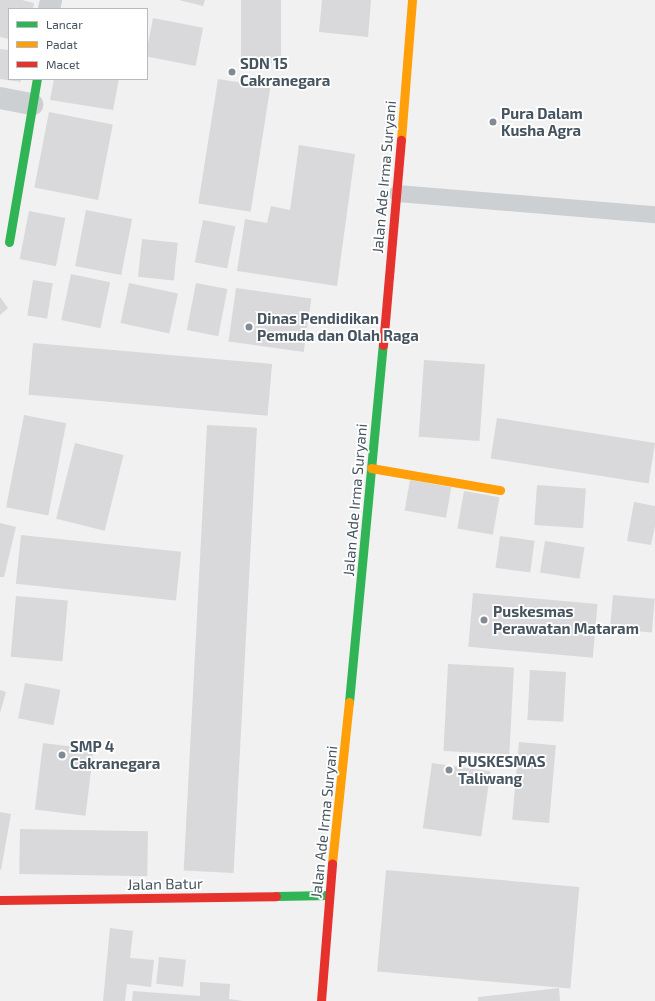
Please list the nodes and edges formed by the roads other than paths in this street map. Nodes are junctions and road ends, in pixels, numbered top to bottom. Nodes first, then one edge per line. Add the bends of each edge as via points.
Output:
1 (412, 0) edge
2 (37, 80) edge
3 (0, 98) edge
4 (32, 104) junction
5 (397, 193) junction
6 (655, 214) edge
7 (9, 242) dead end
8 (371, 468) junction
9 (500, 490) dead end
10 (330, 895) junction
11 (0, 900) edge
12 (321, 1001) edge

1 - 5 street, Jalan Ade Irma Suryani
2 - 4 street
3 - 4 street
4 - 7 street
5 - 6 lane
5 - 8 street, Jalan Ade Irma Suryani
8 - 9 street
8 - 10 street, Jalan Ade Irma Suryani via 347,742
10 - 11 street, Jalan Batur
10 - 12 street, Jalan Ade Irma Suryani

